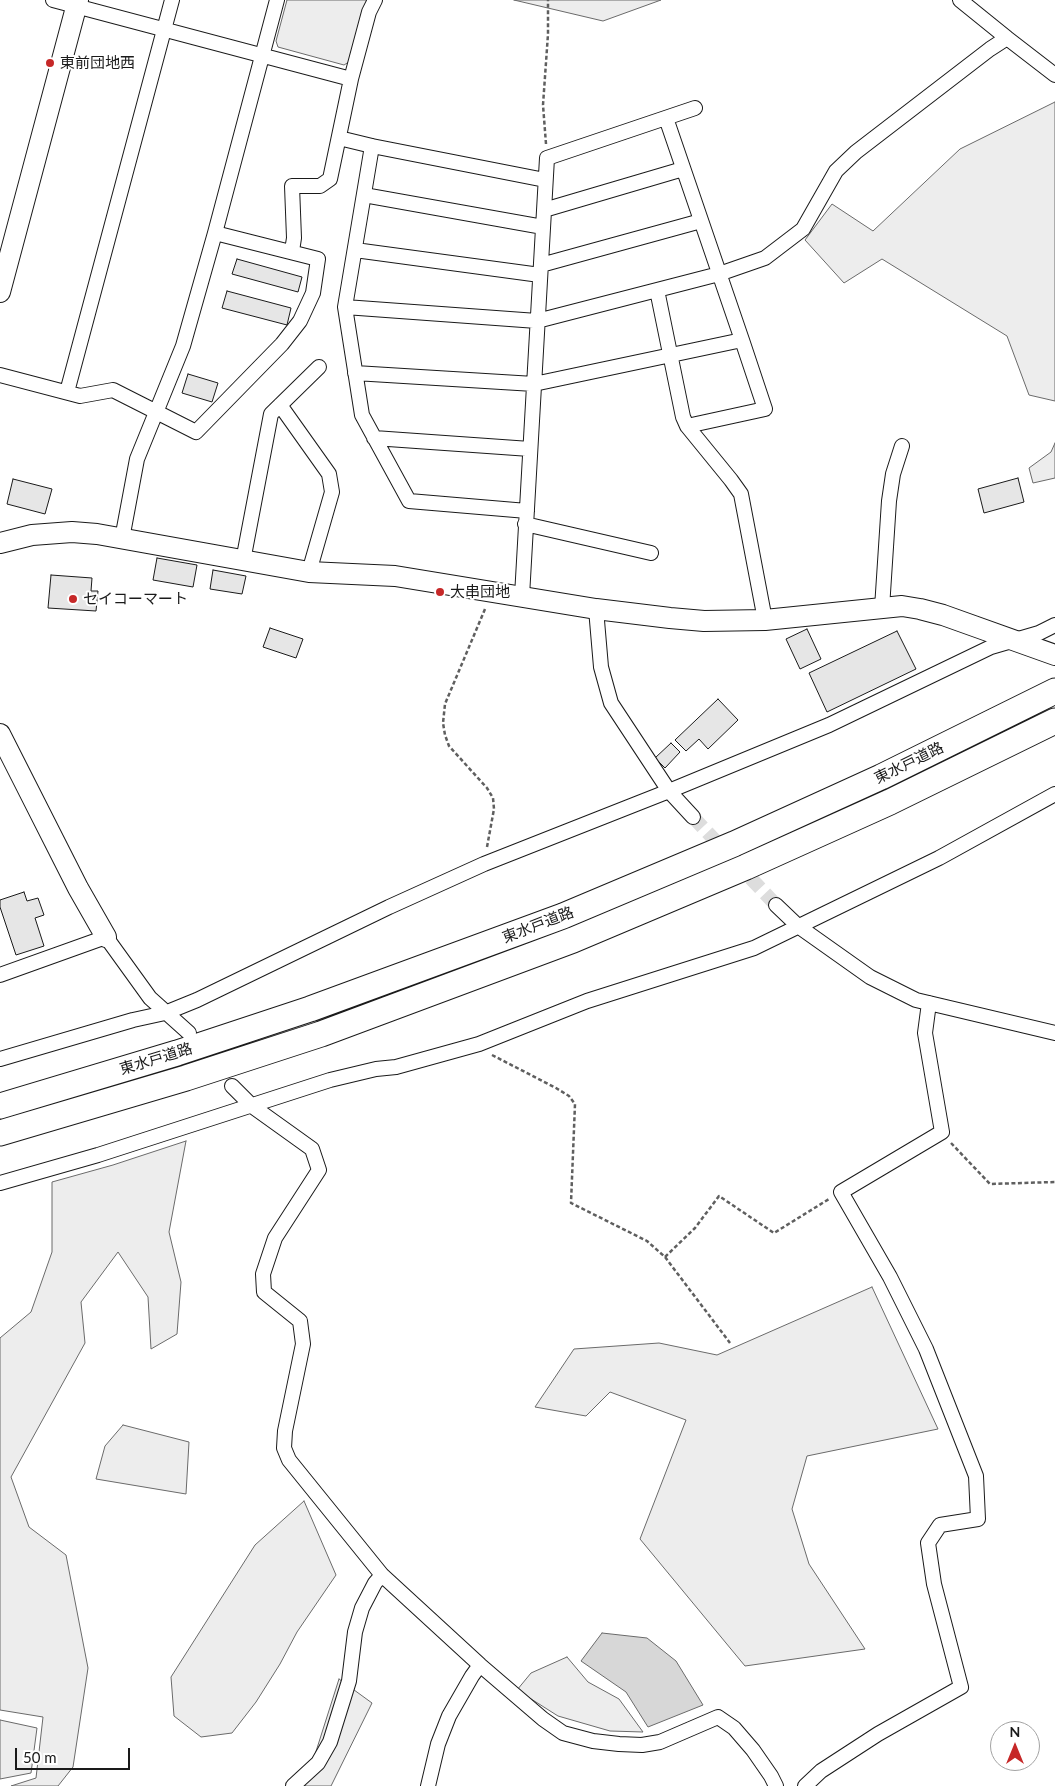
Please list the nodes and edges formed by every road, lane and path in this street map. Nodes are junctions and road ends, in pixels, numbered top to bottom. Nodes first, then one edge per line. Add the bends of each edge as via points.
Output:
1 (53, 0) edge
2 (172, 0) edge
3 (277, 0) edge
4 (375, 0) edge
5 (548, 0) edge
6 (960, 0) edge
7 (77, 3) edge
8 (164, 29) junction
9 (1007, 38) junction
10 (263, 56) junction
11 (1055, 75) edge
12 (352, 79) junction
13 (695, 108) dead end
14 (666, 118) junction
15 (339, 138) junction
16 (372, 146) junction
17 (547, 158) junction
18 (684, 169) junction
19 (546, 180) junction
20 (364, 195) junction
21 (544, 210) junction
22 (701, 221) junction
23 (543, 226) junction
24 (215, 233) junction
25 (355, 250) junction
26 (292, 251) junction
27 (540, 270) junction
28 (719, 274) junction
29 (657, 290) junction
30 (0, 292) edge
31 (346, 307) junction
32 (538, 321) junction
33 (742, 340) junction
34 (670, 355) junction
35 (319, 367) dead end
36 (355, 373) junction
37 (0, 375) edge
38 (534, 384) junction
39 (67, 392) junction
40 (280, 405) junction
41 (156, 413) junction
42 (687, 426) junction
43 (374, 438) junction
44 (902, 446) dead end
45 (530, 449) junction
46 (526, 517) junction
47 (122, 539) junction
48 (0, 544) edge
49 (651, 553) dead end
50 (243, 561) junction
51 (309, 572) junction
52 (492, 592) junction
53 (522, 596) junction
54 (882, 608) junction
55 (596, 609) junction
56 (765, 620) junction
57 (1055, 625) edge
58 (1012, 640) junction
59 (1055, 655) edge
60 (1055, 691) edge
61 (1055, 721) edge
62 (0, 734) edge
63 (669, 791) junction
64 (1055, 794) edge
65 (693, 817) tunnel mouth
66 (484, 864) junction
67 (776, 905) tunnel mouth
68 (798, 926) junction
69 (106, 938) junction
70 (0, 975) edge
71 (929, 1003) junction
72 (165, 1013) junction
73 (189, 1033) dead end
74 (1055, 1033) edge
75 (478, 1044) junction
76 (0, 1060) edge
77 (232, 1086) dead end
78 (0, 1106) edge
79 (252, 1106) junction
80 (942, 1132) junction
81 (0, 1133) edge
82 (1055, 1182) edge
83 (0, 1183) edge
84 (841, 1192) junction
85 (665, 1258) junction
86 (730, 1343) dead end
87 (382, 1575) junction
88 (480, 1665) junction
89 (293, 1786) edge
90 (428, 1786) edge
91 (776, 1786) edge
92 (805, 1786) edge

1 - 7 street
2 - 8 street
3 - 10 street
4 - 12 street
5 - 17 path via 543,105
6 - 9 street
7 - 8 street
7 - 30 street
8 - 10 street
8 - 39 street
9 - 11 street
9 - 28 street via 856,152 836,171 803,229 765,258
10 - 12 street
10 - 24 street
12 - 15 street
13 - 14 street
14 - 17 street
14 - 18 street
15 - 16 street
15 - 26 street via 330,179 320,186 292,186
16 - 19 street
16 - 20 street
17 - 19 street
18 - 21 street
18 - 22 street
19 - 21 street
20 - 23 street
20 - 25 street
21 - 23 street
22 - 27 street
22 - 28 street
23 - 27 street
24 - 26 street
24 - 41 street via 183,346
25 - 27 street
25 - 31 street
26 - 41 street via 318,259 312,293 300,321 282,344 196,432
27 - 32 street
28 - 29 street
28 - 33 street
29 - 32 street
29 - 34 street
31 - 32 street
31 - 36 street
32 - 38 street
33 - 34 street
33 - 42 street via 765,409
34 - 38 street
34 - 42 street
35 - 40 street
36 - 38 street
36 - 43 street via 362,415
37 - 39 street
38 - 45 street
39 - 41 street via 80,396 113,390
40 - 50 street via 271,414
40 - 51 street via 329,474 332,492
41 - 47 street via 137,460
42 - 56 street via 740,494
43 - 45 street
43 - 46 street via 409,501
44 - 54 street via 889,501
45 - 46 street
46 - 49 street
46 - 53 street
47 - 48 street via 72,532 32,535
47 - 50 street
50 - 51 street
51 - 52 street via 395,576
52 - 53 street
52 - 66 path via 447,698 443,723 449,746 493,798
53 - 55 street
54 - 56 street
54 - 58 street via 902,606 920,609
55 - 56 street via 704,621
55 - 63 street via 601,667 611,702
57 - 58 street
58 - 59 street
58 - 63 street via 829,725
60 - 78 highway, 東水戸道路 via 881,777 734,844 563,916 301,1012
61 - 81 highway, 東水戸道路 via 746,868 573,940 321,1034
62 - 69 street
63 - 65 street
63 - 66 street
64 - 68 street via 939,858
66 - 72 street
67 - 68 street
68 - 71 street via 870,977
68 - 75 street via 754,948 587,1001
69 - 70 street
69 - 72 street via 150,998
71 - 74 street
71 - 80 street via 925,1033
72 - 73 street
72 - 76 street
75 - 79 street via 396,1067 330,1080
75 - 85 path via 495,1057 569,1096 575,1104 571,1203 647,1242
77 - 79 street
79 - 83 street
79 - 87 street via 312,1149 319,1170 276,1238 263,1274 264,1292 300,1321 303,1344 284,1448 289,1460
80 - 82 path via 990,1184
80 - 84 street
84 - 85 path via 774,1233 719,1196 695,1228
84 - 92 street via 890,1277 926,1349 976,1476 978,1519 940,1524 928,1543 934,1584 961,1687 821,1771
85 - 86 path
87 - 88 street
87 - 89 street via 362,1608 355,1632 349,1681 330,1742 318,1763
88 - 90 street via 449,1716
88 - 91 street via 563,1733 593,1741 642,1745 660,1742 718,1718 734,1728 753,1750

